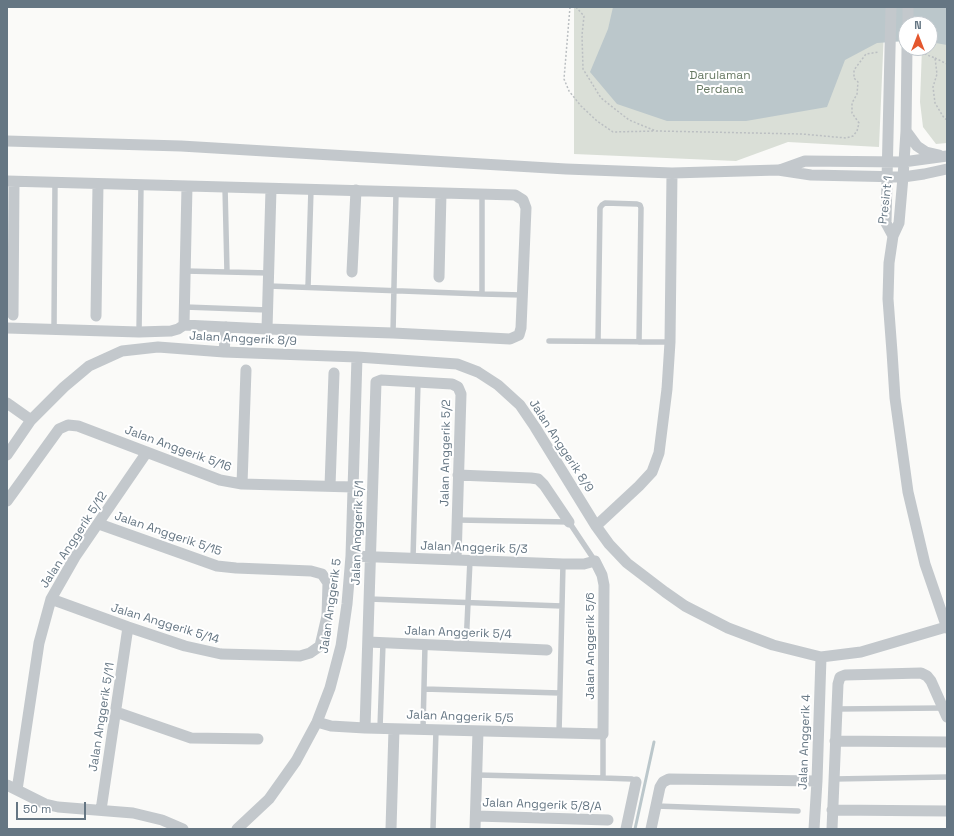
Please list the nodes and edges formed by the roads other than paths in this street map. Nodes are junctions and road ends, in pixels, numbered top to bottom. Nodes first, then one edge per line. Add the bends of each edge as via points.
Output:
1 (891, 7) edge
2 (907, 56) edge
3 (906, 100) junction
4 (889, 101) junction
5 (906, 131) junction
6 (889, 137) junction
7 (7, 141) edge
8 (946, 156) edge
9 (866, 162) junction
10 (888, 162) junction
11 (904, 162) junction
12 (947, 169) edge
13 (778, 170) junction
14 (672, 173) junction
15 (888, 176) junction
16 (903, 177) junction
17 (10, 182) edge
18 (55, 183) junction
19 (98, 184) junction
20 (141, 185) junction
21 (187, 186) junction
22 (225, 187) junction
23 (271, 189) junction
24 (311, 189) junction
25 (356, 190) junction
26 (396, 192) junction
27 (441, 193) junction
28 (482, 193) junction
29 (893, 236) junction
30 (185, 271) junction
31 (227, 272) junction
32 (352, 272) dead end
33 (269, 273) junction
34 (439, 277) dead end
35 (268, 286) junction
36 (308, 287) junction
37 (394, 290) junction
38 (482, 294) junction
39 (522, 295) junction
40 (185, 307) junction
41 (268, 310) junction
42 (13, 315) dead end
43 (96, 316) dead end
44 (184, 325) junction
45 (226, 327) junction
46 (7, 328) edge
47 (54, 329) junction
48 (267, 329) junction
49 (139, 332) junction
50 (394, 333) junction
51 (549, 341) dead end
52 (598, 341) junction
53 (639, 342) junction
54 (670, 342) junction
55 (224, 352) junction
56 (357, 357) junction
57 (246, 370) dead end
58 (334, 373) dead end
59 (418, 382) junction
60 (7, 402) edge
61 (30, 420) junction
62 (147, 452) junction
63 (7, 455) edge
64 (458, 475) junction
65 (242, 484) junction
66 (330, 486) junction
67 (353, 487) junction
68 (7, 500) edge
69 (457, 520) junction
70 (569, 522) junction
71 (99, 524) junction
72 (596, 526) junction
73 (351, 556) junction
74 (370, 557) junction
75 (413, 558) junction
76 (456, 560) junction
77 (470, 560) junction
78 (595, 561) junction
79 (563, 564) junction
80 (51, 599) junction
81 (369, 599) junction
82 (468, 602) junction
83 (562, 606) junction
84 (128, 627) junction
85 (947, 627) edge
86 (368, 642) junction
87 (383, 643) junction
88 (426, 645) junction
89 (466, 646) junction
90 (547, 650) dead end
91 (300, 656) joint
92 (821, 656) junction
93 (424, 689) junction
94 (560, 693) junction
95 (836, 709) junction
96 (116, 712) junction
97 (945, 713) edge
98 (317, 722) junction
99 (365, 728) junction
100 (380, 728) junction
101 (394, 729) junction
102 (424, 729) junction
103 (436, 730) junction
104 (478, 731) junction
105 (559, 733) junction
106 (603, 734) junction
107 (258, 739) dead end
108 (835, 741) junction
109 (947, 742) edge
110 (477, 775) junction
111 (947, 777) edge
112 (603, 778) junction
113 (834, 779) junction
114 (817, 781) junction
115 (636, 782) joint
116 (7, 785) edge
117 (17, 790) junction
118 (655, 806) junction
119 (101, 810) junction
120 (832, 810) junction
121 (947, 811) edge
122 (798, 812) dead end
123 (476, 816) junction
124 (608, 820) dead end
125 (183, 829) edge
126 (237, 829) edge
127 (391, 829) edge
128 (433, 829) edge
129 (475, 829) edge
130 (626, 829) edge
131 (651, 829) edge
132 (814, 829) edge
133 (832, 829) edge

1 - 4 street, Presint 1
2 - 3 street, Presint 1
3 - 4 street
3 - 5 street, Presint 1
4 - 6 street, Presint 1
5 - 8 street via 917,146 926,152
5 - 11 street, Presint 1
6 - 9 street via 882,153
6 - 10 street, Presint 1
7 - 14 street via 181,146
8 - 11 street
9 - 10 street
9 - 13 street via 806,160
10 - 11 street
10 - 15 street, Presint 1
11 - 16 street, Presint 1
12 - 16 street
13 - 14 street
13 - 15 street via 811,175
14 - 54 street
15 - 16 street
15 - 29 street, Presint 1 via 886,224
16 - 29 street, Presint 1 via 899,223
17 - 18 street
17 - 42 street
18 - 19 street
18 - 47 lane
19 - 20 street
19 - 43 street
20 - 21 street
20 - 49 lane
21 - 22 street
21 - 30 street
22 - 23 street
22 - 31 lane
23 - 24 street
23 - 33 street
24 - 25 street
24 - 36 lane
25 - 26 street
25 - 32 street
26 - 27 street
26 - 37 lane
27 - 28 street
27 - 34 street
28 - 38 lane
28 - 39 street via 515,195 523,200 526,208
29 - 85 street via 888,299 896,398 908,492 925,564
30 - 31 lane
30 - 40 street
31 - 33 lane
33 - 35 street
35 - 36 lane
35 - 41 street
36 - 37 lane
37 - 38 lane
37 - 50 lane
38 - 39 lane
39 - 50 street via 521,328 519,335 510,339
40 - 41 lane
40 - 44 street
41 - 48 street
44 - 45 street
44 - 49 street via 171,331
45 - 48 street
45 - 55 street
46 - 47 street
47 - 49 street
48 - 50 street
51 - 52 lane
52 - 53 lane
52 - 53 lane via 600,208 605,203 637,204 641,208
53 - 54 lane
54 - 72 street via 667,389 656,464 639,486
55 - 56 street, Jalan Anggerik 8/9
55 - 61 street, Jalan Anggerik 8/9 via 158,347 122,351 89,366
56 - 67 street, Jalan Anggerik 5
56 - 72 street, Jalan Anggerik 8/9 via 457,364 478,372 498,385 520,405
57 - 65 street
58 - 66 street
59 - 64 street, Jalan Anggerik 5/2 via 452,384 458,387 461,394
59 - 74 street, Jalan Anggerik 5/1 via 376,382
59 - 75 lane
60 - 61 street
61 - 63 street, Jalan Anggerik 8/9
62 - 65 street, Jalan Anggerik 5/16 via 220,480
62 - 68 street, Jalan Anggerik 5/16 via 78,426 68,425 59,429
62 - 71 street, Jalan Anggerik 5/12
64 - 69 street, Jalan Anggerik 5/2
64 - 70 street via 538,479
65 - 66 street, Jalan Anggerik 5/16
66 - 67 street, Jalan Anggerik 5/16
67 - 73 street, Jalan Anggerik 5
69 - 70 lane
69 - 76 street, Jalan Anggerik 5/2
70 - 78 lane
71 - 80 street, Jalan Anggerik 5/12 via 75,557
71 - 91 street, Jalan Anggerik 5/15 via 217,566 311,571 322,574 328,583 327,616 320,646
72 - 92 street, Jalan Anggerik 8/9 via 628,563 685,606 728,628 773,645
73 - 74 street, Jalan Anggerik 5/3
73 - 98 street, Jalan Anggerik 5 via 341,646 330,688
74 - 75 street, Jalan Anggerik 5/3
74 - 81 street, Jalan Anggerik 5/1
75 - 76 street, Jalan Anggerik 5/3
76 - 77 street, Jalan Anggerik 5/3
77 - 79 street, Jalan Anggerik 5/3
77 - 82 lane
78 - 79 street, Jalan Anggerik 5/3
78 - 106 street, Jalan Anggerik 5/6 via 604,585
79 - 83 lane
80 - 84 street, Jalan Anggerik 5/14
80 - 117 street, Jalan Anggerik 5/12 via 39,643
81 - 82 lane
81 - 86 street, Jalan Anggerik 5/1
82 - 83 lane
82 - 89 lane
83 - 94 lane
84 - 91 street, Jalan Anggerik 5/14 via 186,646 221,654
84 - 96 street, Jalan Anggerik 5/11
85 - 92 street, Jalan Anggerik 8/9 via 861,652
86 - 87 street, Jalan Anggerik 5/4
86 - 99 street, Jalan Anggerik 5/1
87 - 88 street, Jalan Anggerik 5/4
87 - 100 lane
88 - 89 street, Jalan Anggerik 5/4
88 - 93 lane
89 - 90 street, Jalan Anggerik 5/4
92 - 114 street, Jalan Anggerik 4
93 - 94 lane
93 - 102 lane
94 - 105 lane
95 - 97 lane
95 - 97 street via 840,677 921,674 931,681
95 - 108 street
96 - 107 street via 191,738
96 - 119 street, Jalan Anggerik 5/11
98 - 99 street, Jalan Anggerik 5/5 via 330,726
98 - 126 street, Jalan Anggerik 5 via 296,761 269,799
99 - 100 street, Jalan Anggerik 5/5
100 - 101 street, Jalan Anggerik 5/5
101 - 102 street, Jalan Anggerik 5/5
101 - 127 street
102 - 103 street, Jalan Anggerik 5/5
103 - 104 street, Jalan Anggerik 5/5
103 - 128 lane
104 - 105 street, Jalan Anggerik 5/5
104 - 110 street
105 - 106 street, Jalan Anggerik 5/5
106 - 112 lane
108 - 109 street
108 - 113 street
110 - 112 lane
110 - 123 street
111 - 113 lane
112 - 115 lane via 632,779
113 - 120 street
114 - 118 street via 669,779 660,787
114 - 132 street, Jalan Anggerik 4
115 - 130 street
116 - 117 street
117 - 119 street via 45,804
118 - 122 lane
118 - 131 street
119 - 125 street via 162,820
120 - 121 street
120 - 133 street
123 - 124 street, Jalan Anggerik 5/8/A
123 - 129 street

